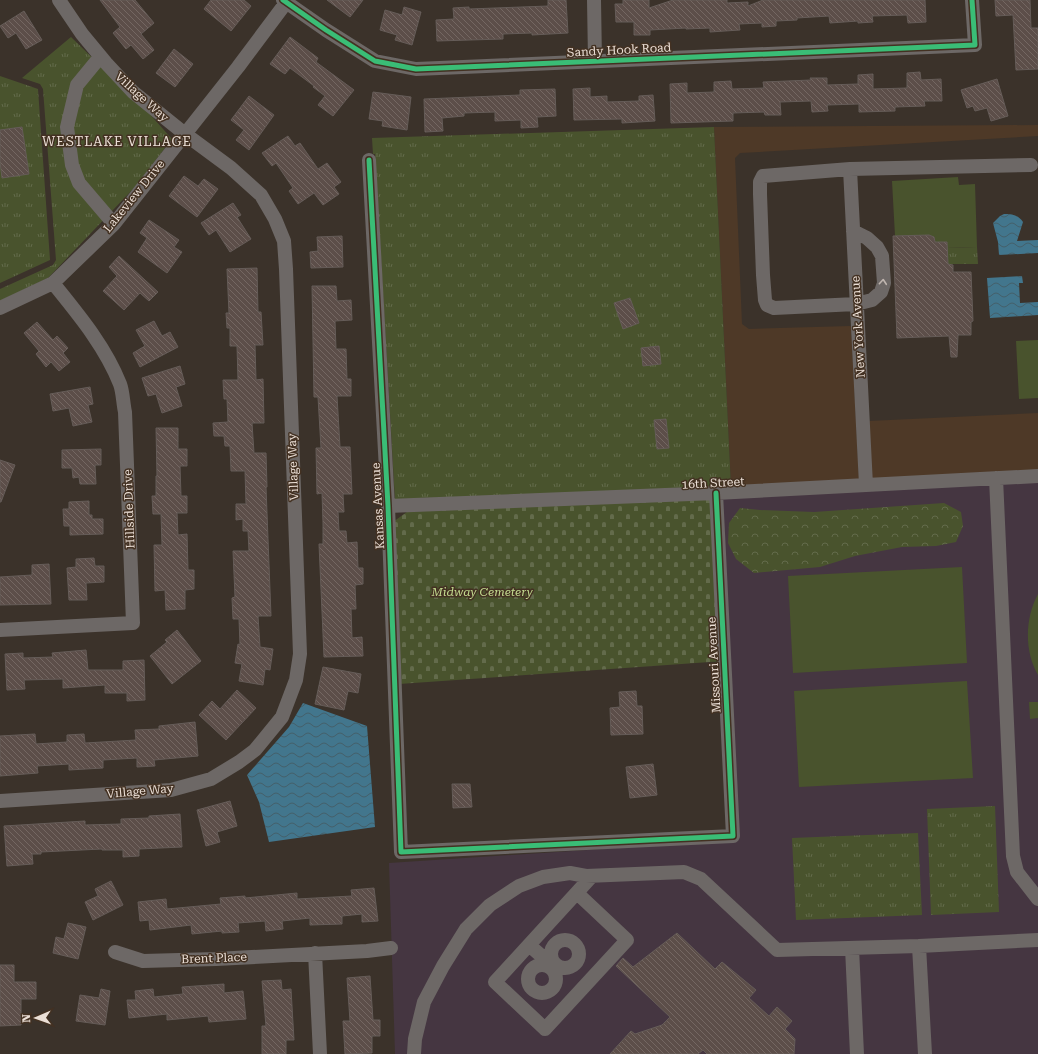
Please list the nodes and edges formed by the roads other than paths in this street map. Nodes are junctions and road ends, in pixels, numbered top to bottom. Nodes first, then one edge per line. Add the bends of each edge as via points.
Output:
1 (59, 0) edge
2 (594, 0) edge
3 (972, 0) edge
4 (286, 1) edge
5 (100, 57) junction
6 (596, 60) junction
7 (185, 134) junction
8 (369, 160) dead end
9 (1031, 165) dead end
10 (850, 169) junction
11 (114, 224) junction
12 (853, 231) junction
13 (53, 283) junction
14 (856, 304) junction
15 (0, 308) edge
16 (1038, 476) edge
17 (996, 478) junction
18 (866, 485) junction
19 (716, 493) junction
20 (388, 506) junction
21 (0, 630) edge
22 (0, 801) edge
23 (401, 852) joint
24 (592, 876) junction
25 (577, 893) junction
26 (1038, 899) edge
27 (1038, 940) edge
28 (529, 945) junction
29 (919, 946) junction
30 (391, 948) dead end
31 (852, 948) junction
32 (115, 952) dead end
33 (315, 953) junction
34 (554, 967) dead end
35 (320, 1054) edge
36 (414, 1054) edge
37 (857, 1054) edge
38 (925, 1054) edge

1 - 5 street, Village Way
2 - 6 street
3 - 6 street, Sandy Hook Road via 975,45
4 - 6 street, Sandy Hook Road via 375,61 416,68
4 - 7 street, Lakeview Drive
5 - 7 street, Village Way via 134,92
5 - 11 street via 77,85 67,127 72,165 79,183
7 - 11 street, Lakeview Drive
7 - 22 street, Village Way via 231,168 261,195 284,241 300,654 296,680 282,717 268,735 255,750 211,779 171,790
8 - 20 street, Kansas Avenue
9 - 10 street
10 - 12 street, New York Avenue
10 - 14 street via 763,176 760,182 763,275 765,300 767,305 774,308
11 - 13 street, Lakeview Drive
12 - 14 street, New York Avenue
14 -> 12 street via 872,300 881,292 884,283 882,256 878,246
13 - 15 street, Lakeview Drive
13 - 21 street, Hillside Drive via 93,334 108,358 120,385 125,412 133,623
14 - 18 street, New York Avenue
16 - 17 street, 16th Street
17 - 18 street, 16th Street
17 - 26 street via 1013,856 1017,872
18 - 19 street, 16th Street
19 - 20 street, 16th Street
19 - 23 street, Missouri Avenue via 733,836
20 - 23 street, Kansas Avenue
24 - 25 street
24 - 31 street via 684,872 702,879 776,950
24 - 36 street via 570,873 544,877 519,886 490,905 466,929 424,1002
25 - 28 street
25 - 28 street via 627,940 545,1029 495,982
27 - 29 street
28 - 34 street
29 - 31 street
29 - 38 street
30 - 33 street, Brent Place
31 - 37 street
32 - 33 street, Brent Place via 143,961
33 - 35 street

